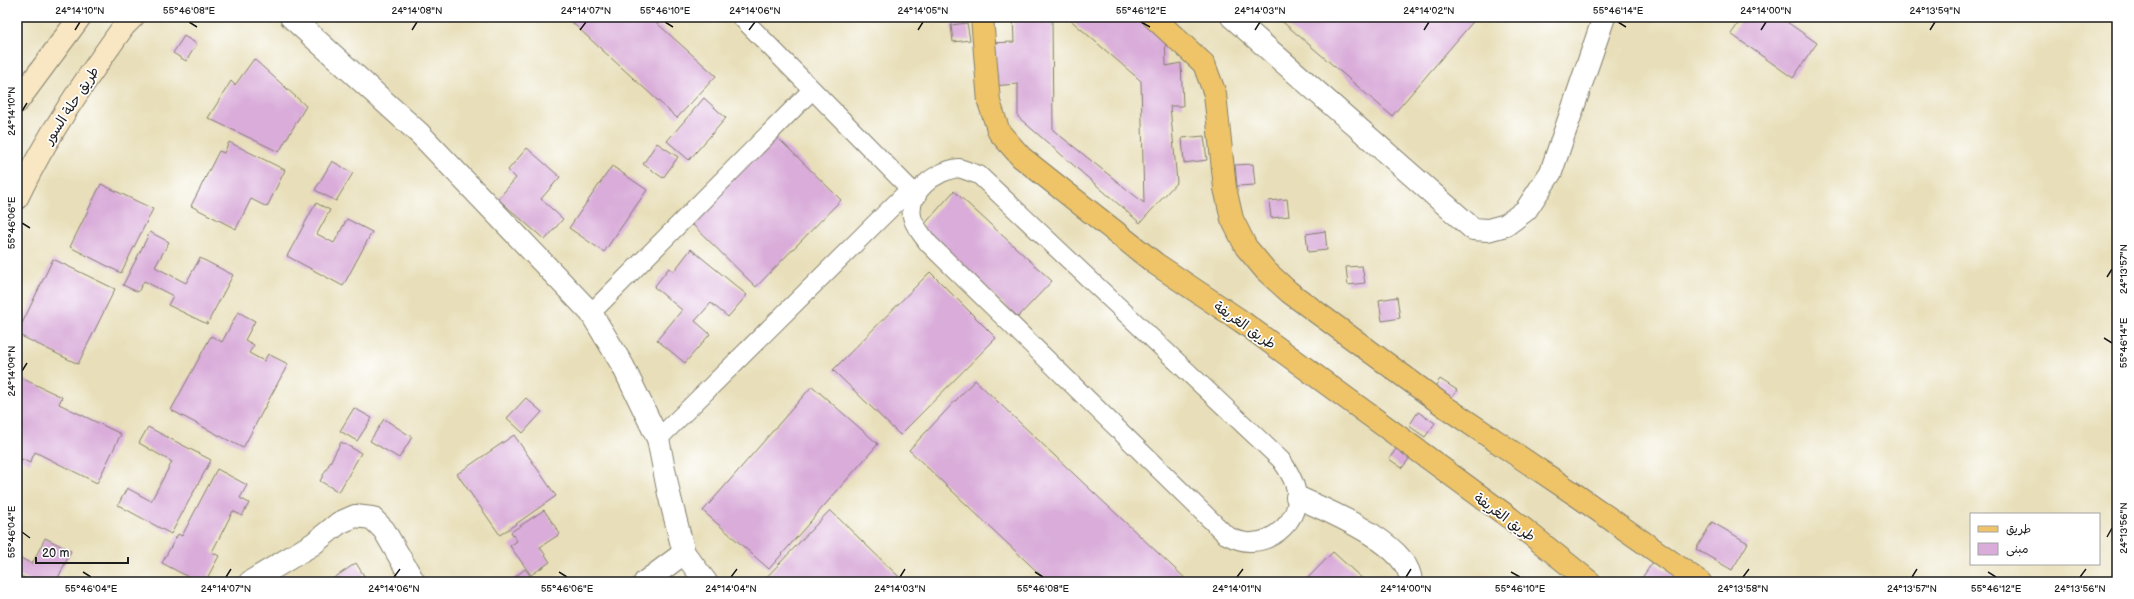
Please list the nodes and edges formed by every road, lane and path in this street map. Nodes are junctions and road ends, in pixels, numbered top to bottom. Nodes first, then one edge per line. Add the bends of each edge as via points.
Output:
1 (80, 17) edge
2 (133, 17) edge
3 (291, 17) edge
4 (742, 17) edge
5 (982, 17) edge
6 (1153, 17) edge
7 (1232, 17) edge
8 (1604, 17) edge
9 (812, 90) junction
10 (17, 102) edge
11 (914, 192) junction
12 (17, 198) edge
13 (591, 313) junction
14 (658, 439) junction
15 (1297, 497) junction
16 (684, 553) junction
17 (250, 582) edge
18 (414, 582) edge
19 (645, 582) edge
20 (706, 582) edge
21 (1410, 582) edge
22 (1590, 582) edge
23 (1700, 582) edge

1 - 10 main road
2 - 12 main road, طريق حلة السور via 73,97 32,166
3 - 13 street via 420,134
4 - 9 lane
5 - 22 main road, طريق الغريفة via 988,102 999,132 1021,157 1156,264 1247,326 1510,518
6 - 23 main road via 1204,64 1215,94 1225,188 1232,219 1246,247 1266,271 1289,292 1447,408
7 - 8 street via 1473,229 1488,230 1506,225 1526,210 1551,172
9 - 11 lane
9 - 13 lane
11 - 14 lane
11 - 15 lane via 934,176 948,169 959,168 979,175 1281,460 1290,472
11 - 15 lane via 913,219 928,243 1226,535 1251,543 1266,540 1287,524 1294,512
13 - 14 street via 624,366
14 - 16 street
15 - 21 street via 1353,523 1389,546 1410,572
16 - 19 street
16 - 20 street
17 - 18 street via 313,544 339,523 355,516 372,518 384,530

